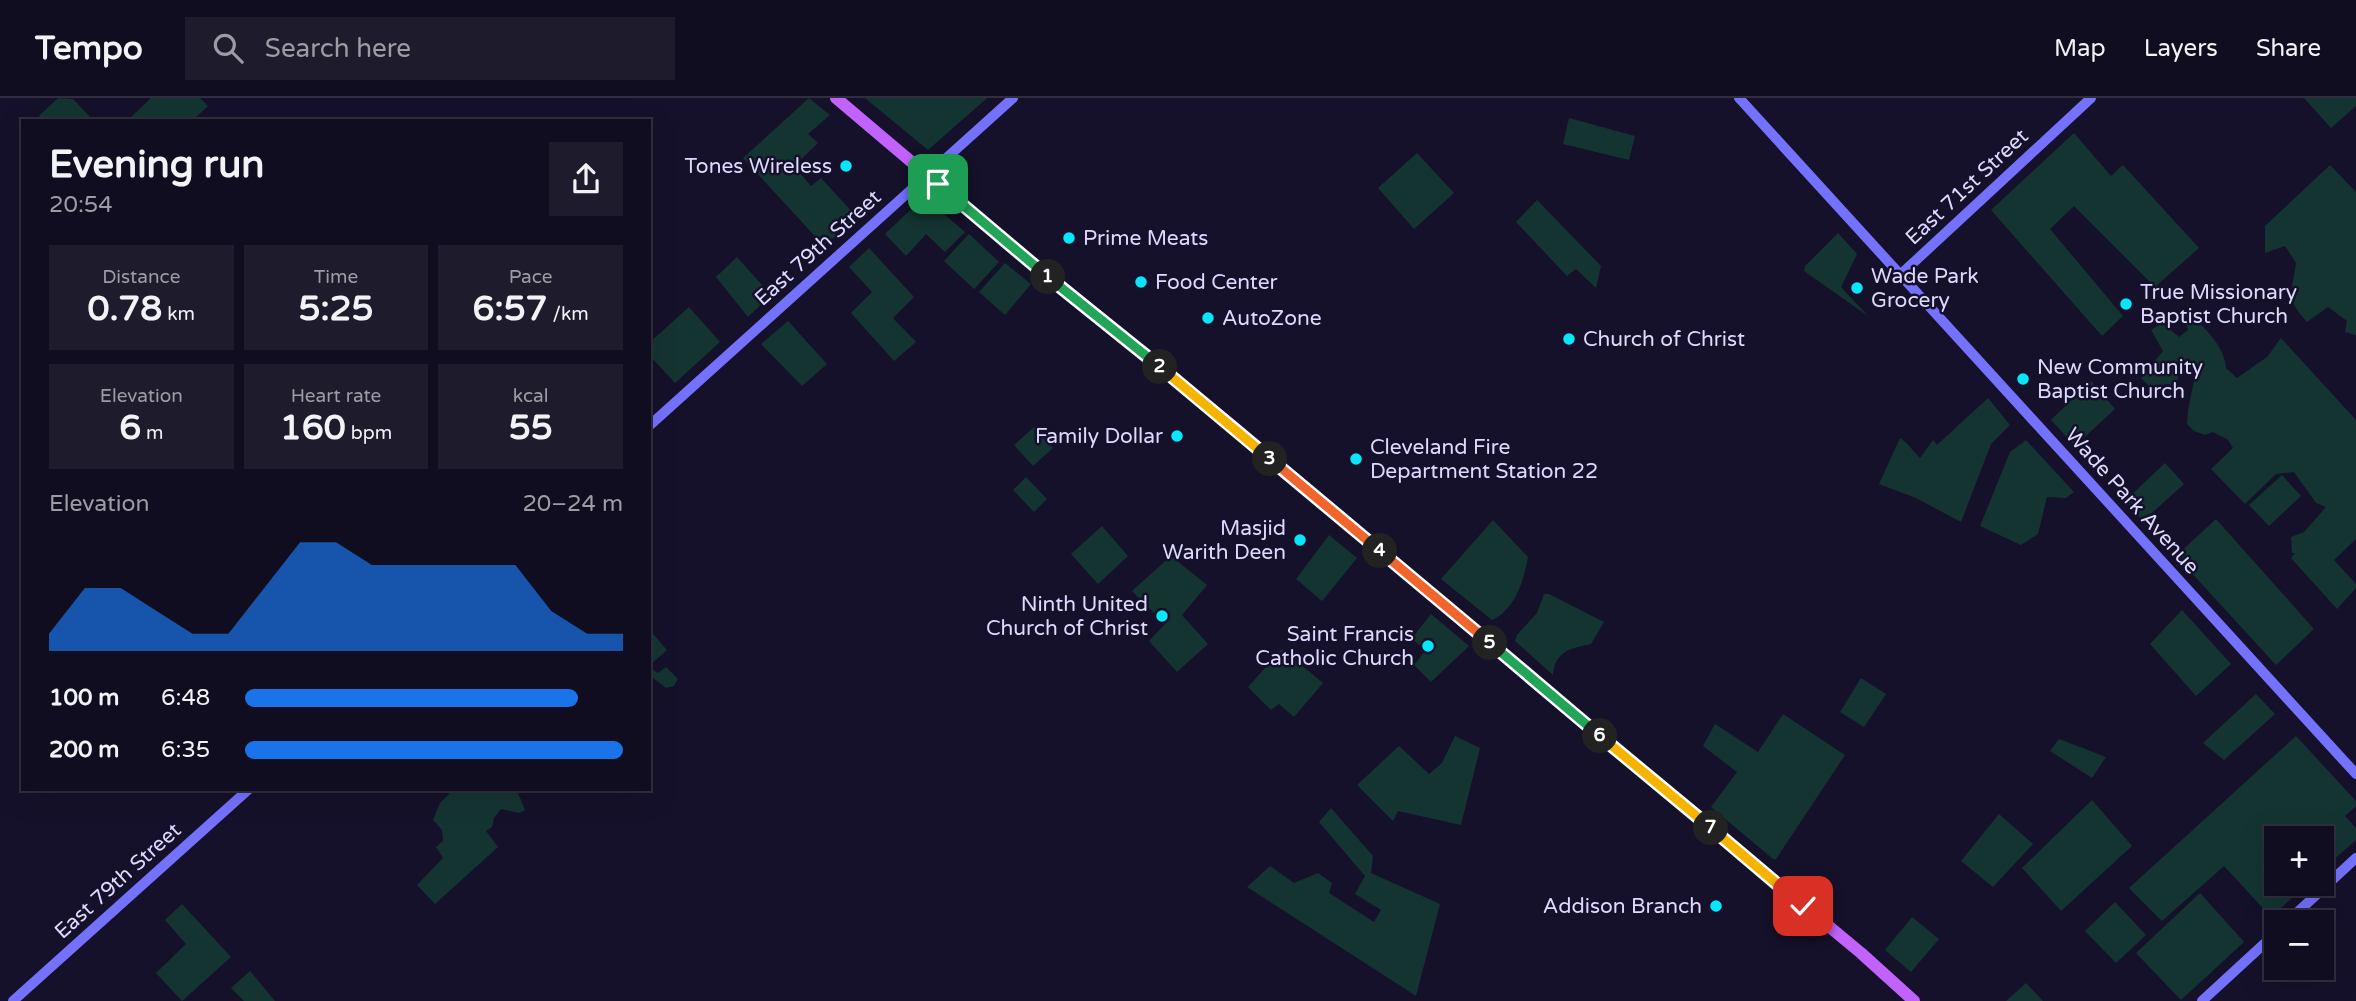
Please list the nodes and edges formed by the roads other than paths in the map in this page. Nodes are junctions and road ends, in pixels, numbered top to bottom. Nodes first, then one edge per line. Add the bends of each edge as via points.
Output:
1 (836, 98) edge
2 (1013, 98) edge
3 (1739, 98) edge
4 (2091, 98) edge
5 (928, 175) junction
6 (1899, 276) junction
7 (651, 424) edge
8 (2356, 774) edge
9 (246, 791) edge
10 (2356, 859) edge
11 (2300, 910) edge
12 (2264, 944) edge
13 (13, 1001) edge
14 (1914, 1001) edge
15 (2202, 1001) edge

1 - 5 main road
2 - 5 street, East 79th Street
3 - 6 street, Wade Park Avenue
4 - 6 street, East 71st Street
5 - 7 street, East 79th Street
5 - 14 main road
6 - 8 street, Wade Park Avenue
9 - 13 street, East 79th Street
10 - 11 street
12 - 15 street

